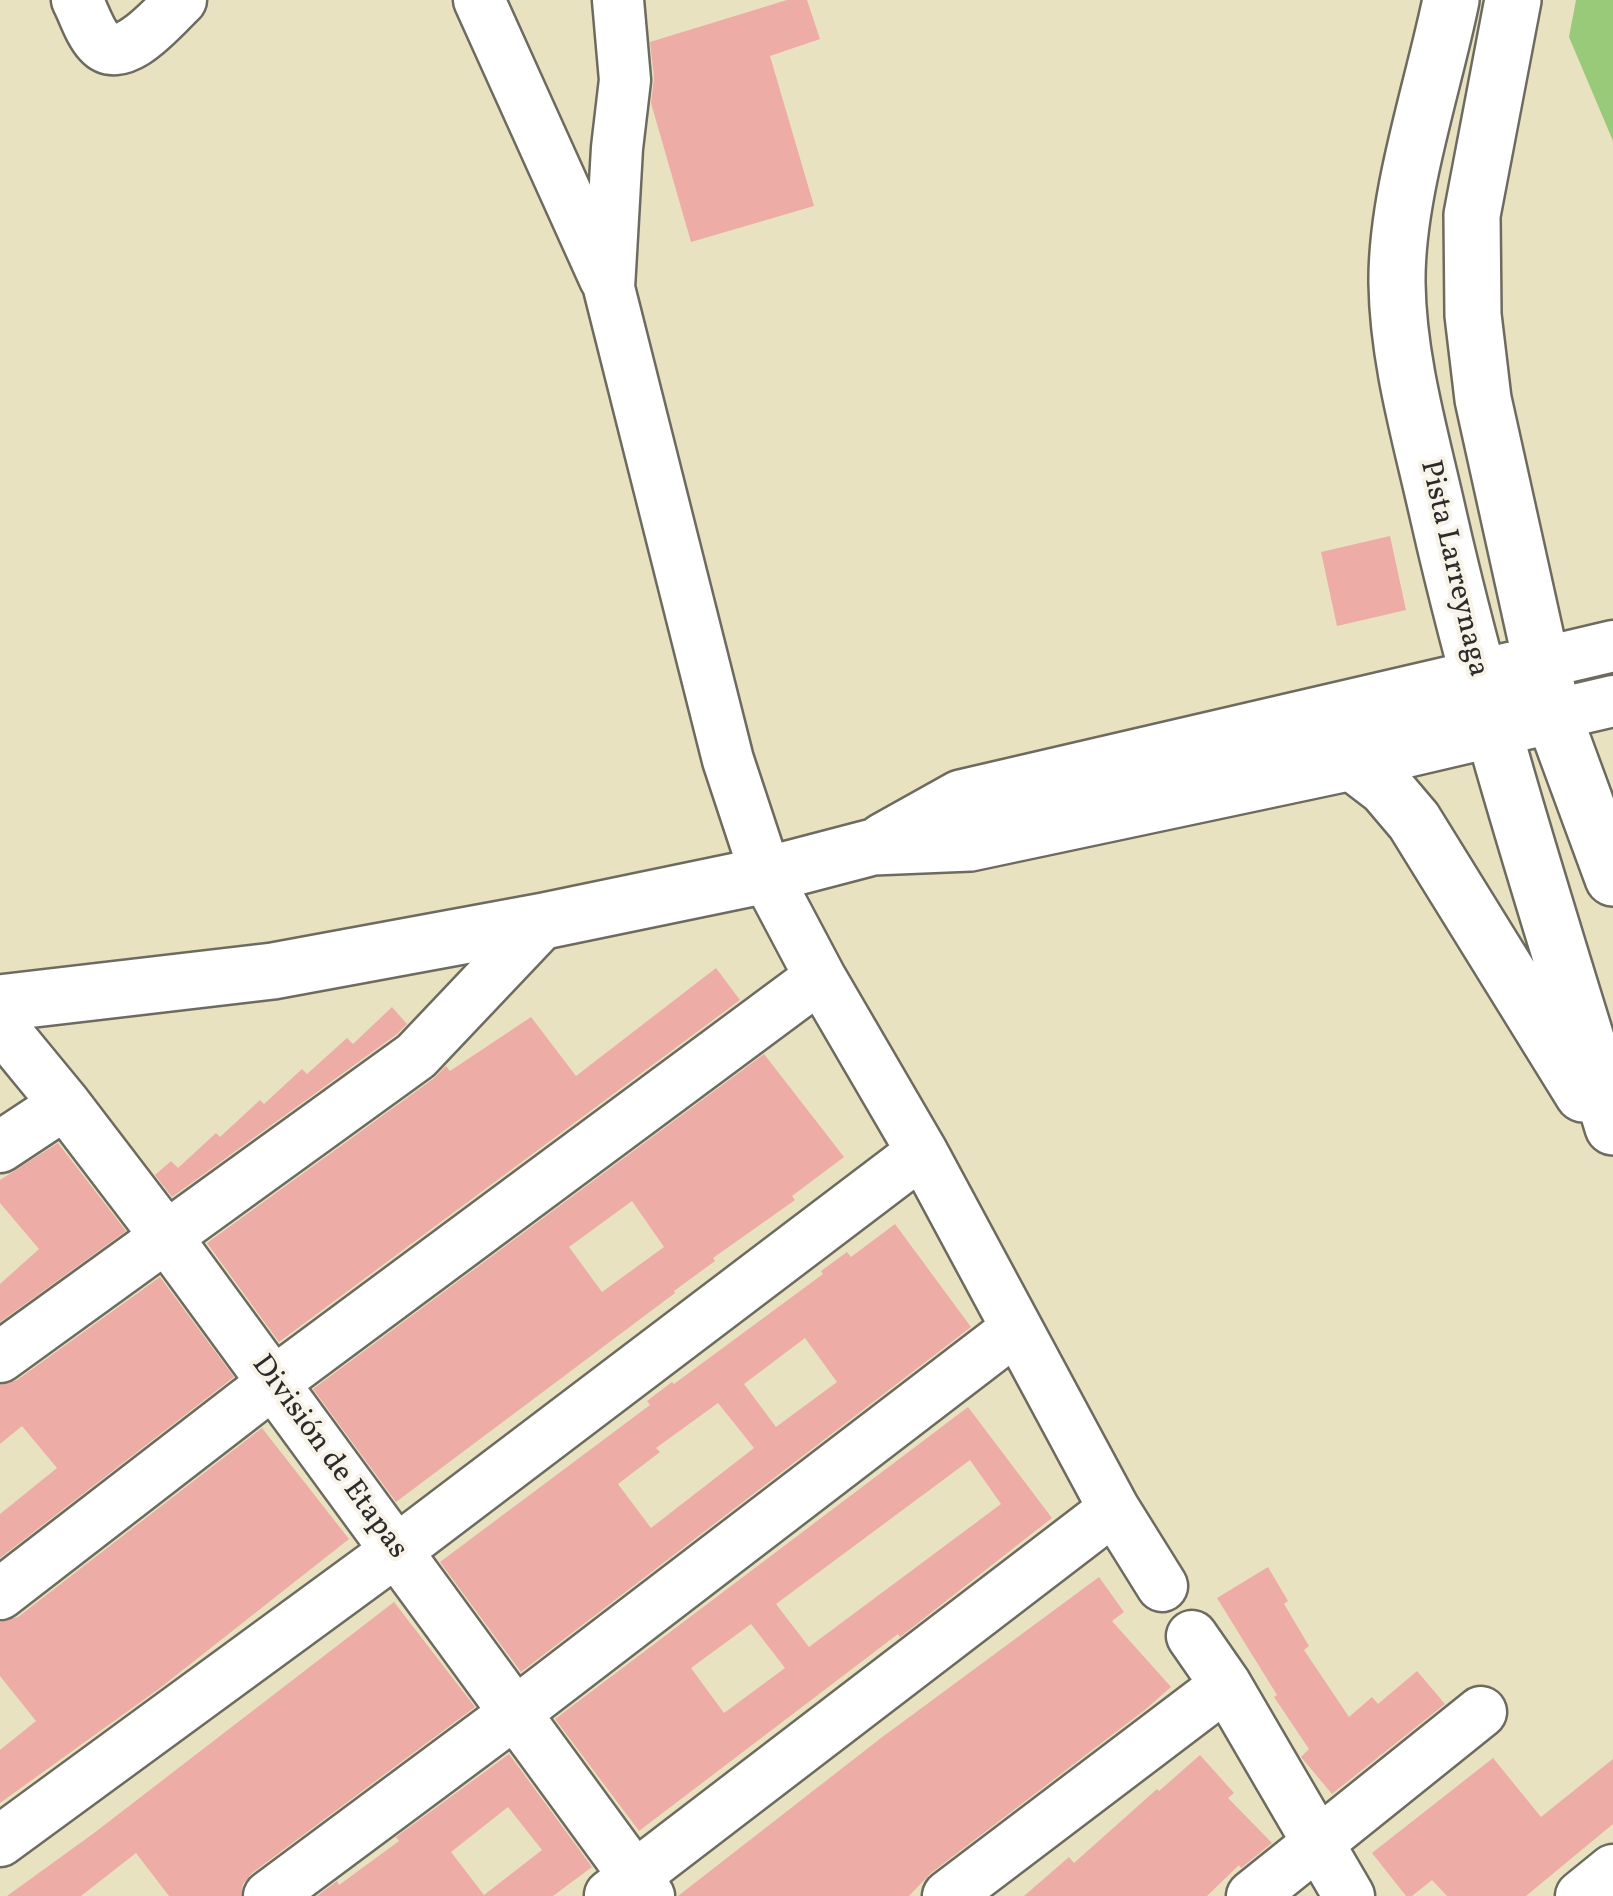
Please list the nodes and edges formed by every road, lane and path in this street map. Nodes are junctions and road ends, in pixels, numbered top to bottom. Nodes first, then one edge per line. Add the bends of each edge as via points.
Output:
1 (77, 0) edge
2 (181, 0) edge
3 (480, 0) edge
4 (618, 0) edge
5 (1451, 0) edge
6 (1513, 0) edge
7 (609, 288) junction
8 (1613, 646) edge
9 (1541, 662) junction
10 (1466, 701) junction
11 (1613, 701) edge
12 (1553, 715) junction
13 (1352, 762) junction
14 (872, 847) junction
15 (766, 875) junction
16 (1613, 878) edge
17 (544, 921) junction
18 (820, 977) junction
19 (0, 1004) edge
20 (0, 1025) edge
21 (65, 1104) junction
22 (1613, 1127) edge
23 (1613, 1142) edge
24 (0, 1147) edge
25 (922, 1152) junction
26 (165, 1235) junction
27 (1016, 1328) junction
28 (0, 1357) edge
29 (273, 1384) junction
30 (1114, 1509) junction
31 (396, 1550) junction
32 (1162, 1586) dead end
33 (0, 1594) edge
34 (1192, 1636) dead end
35 (1226, 1685) junction
36 (515, 1712) junction
37 (1481, 1712) dead end
38 (0, 1841) edge
39 (1318, 1843) junction
40 (1613, 1870) edge
41 (630, 1889) edge
42 (269, 1896) edge
43 (948, 1896) edge
44 (1252, 1896) edge
45 (1349, 1896) edge
46 (1581, 1896) edge

1 - 2 street via 95,38 117,51
3 - 7 street
4 - 7 street via 625,80
5 - 10 main road, Pista Larreynaga via 1402,218 1397,282 1405,361 1462,618 1441,675
6 - 9 main road via 1472,215 1473,315 1483,399
7 - 15 street via 728,760
8 - 9 street
9 - 10 main road
9 - 12 main road
10 - 12 main road
10 - 13 main road
10 - 14 main road via 960,798
10 - 22 main road
11 - 12 street
12 - 16 main road
13 - 14 main road via 970,843
13 - 23 main road via 1414,821
14 - 15 main road
15 - 17 main road
15 - 18 street
17 - 19 main road via 273,971
17 - 26 street via 416,1056
18 - 25 street
18 - 29 street
20 - 21 street, División de Etapas
21 - 24 street
21 - 26 street, División de Etapas
25 - 27 street
25 - 31 street
26 - 28 street
26 - 29 street, División de Etapas
27 - 30 street
27 - 36 street
29 - 31 street, División de Etapas
29 - 33 street
30 - 32 street
30 - 41 street
31 - 36 street, División de Etapas
31 - 38 street
34 - 35 street
35 - 39 street
35 - 43 street
36 - 41 street, División de Etapas
36 - 42 street
37 - 39 street
39 - 44 street
39 - 45 street
40 - 46 street

